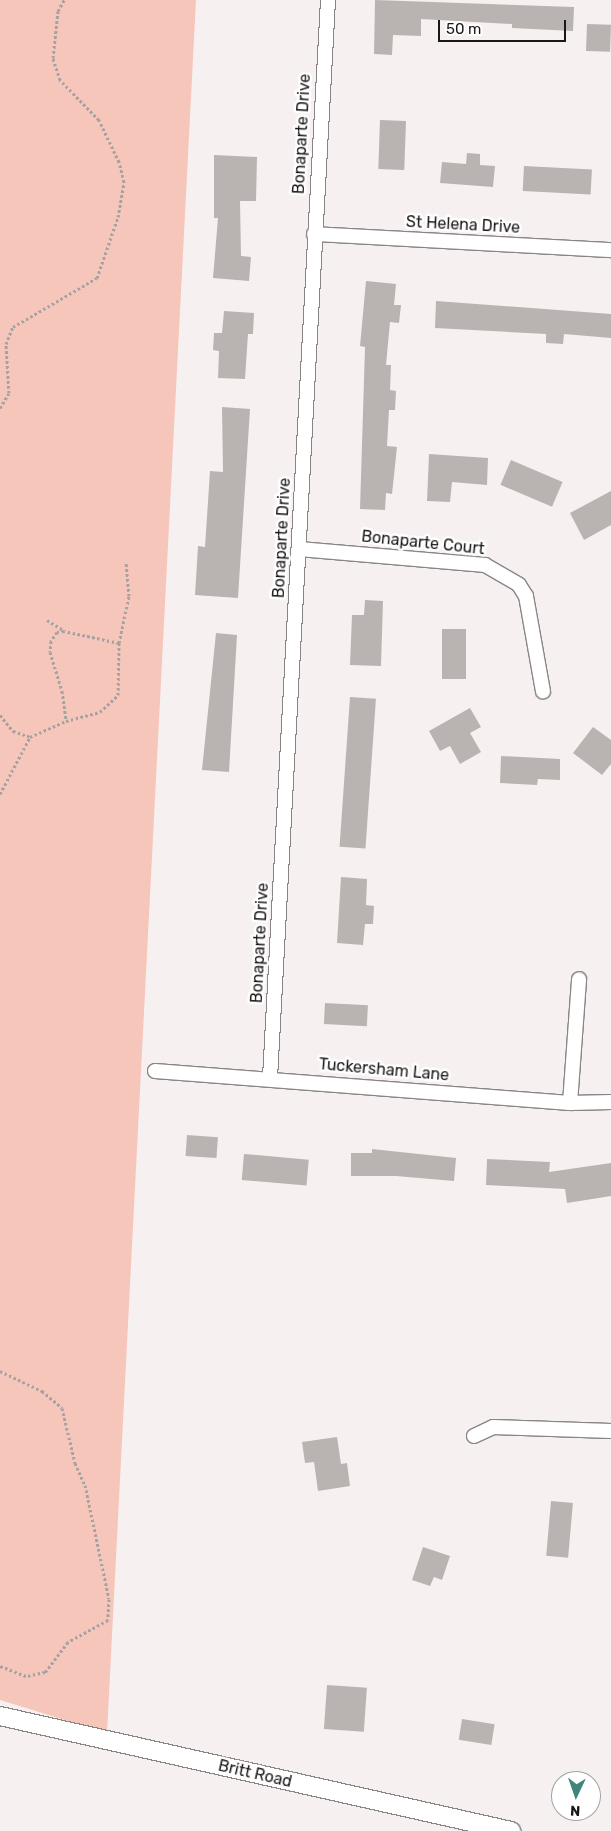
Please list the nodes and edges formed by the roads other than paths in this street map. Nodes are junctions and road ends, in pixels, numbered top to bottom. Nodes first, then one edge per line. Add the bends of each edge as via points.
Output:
1 (328, 0) edge
2 (314, 234) junction
3 (611, 250) edge
4 (299, 549) junction
5 (543, 691) dead end
6 (579, 979) dead end
7 (155, 1071) dead end
8 (270, 1078) junction
9 (611, 1102) edge
10 (570, 1103) junction
11 (611, 1431) edge
12 (474, 1436) dead end
13 (0, 1716) edge
14 (511, 1831) edge

1 - 2 street, Bonaparte Drive
2 - 3 street, St Helena Drive
2 - 4 street, Bonaparte Drive
4 - 5 street, Bonaparte Court via 485,565 492,569 519,585 526,596
4 - 8 street, Bonaparte Drive
6 - 10 street
7 - 8 street, Tuckersham Lane
8 - 10 street, Tuckersham Lane
9 - 10 street, Tuckersham Lane
11 - 12 street via 493,1427
13 - 14 street, Britt Road

